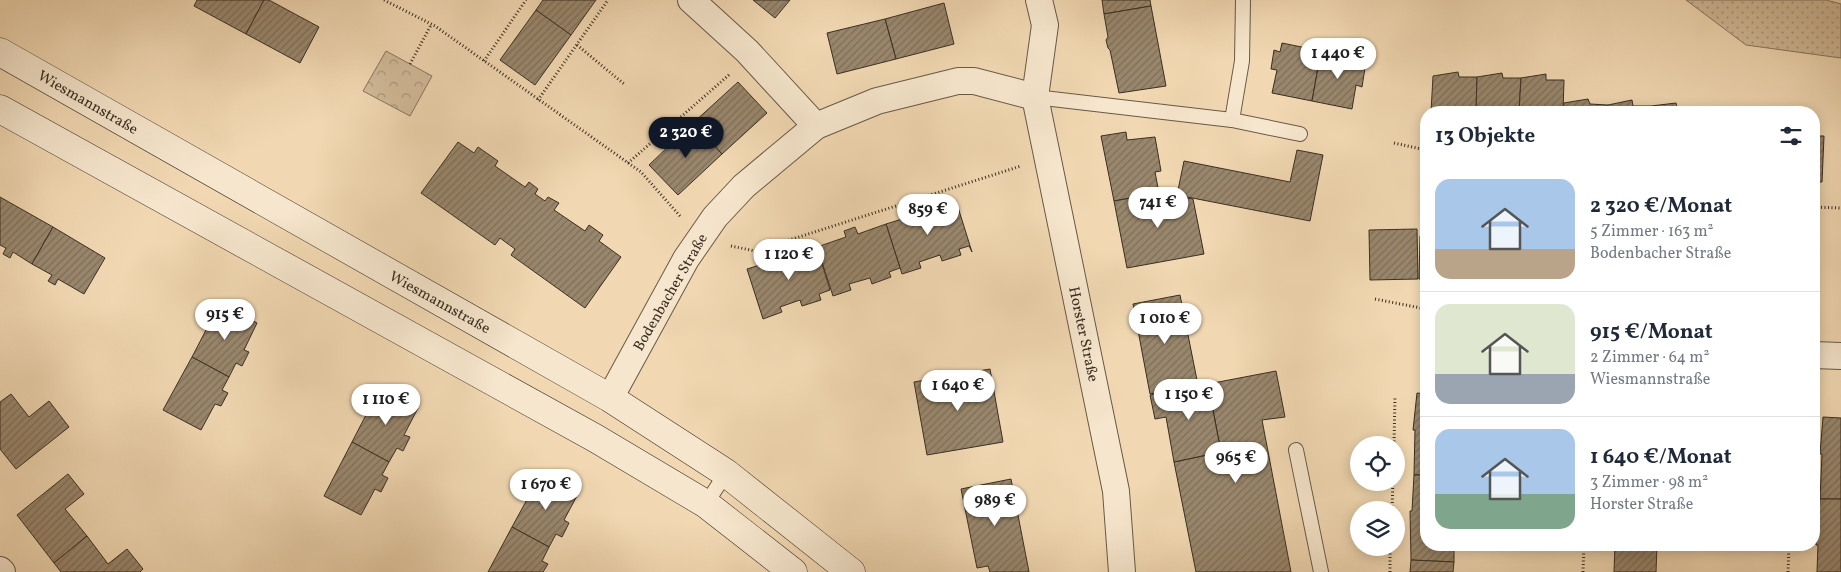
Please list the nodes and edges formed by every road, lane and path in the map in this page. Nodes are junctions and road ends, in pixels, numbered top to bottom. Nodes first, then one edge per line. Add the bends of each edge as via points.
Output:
1 (384, 0) edge
2 (526, 0) edge
3 (608, 0) edge
4 (691, 0) edge
5 (1040, 0) edge
6 (1243, 0) edge
7 (431, 24) junction
8 (576, 45) junction
9 (6, 55) edge
10 (751, 55) junction
11 (484, 61) junction
12 (410, 64) dead end
13 (624, 84) dead end
14 (1035, 97) junction
15 (538, 100) junction
16 (0, 109) edge
17 (1232, 120) junction
18 (816, 126) junction
19 (1300, 134) dead end
20 (1394, 143) dead end
21 (1420, 149) edge
22 (1047, 158) junction
23 (628, 163) junction
24 (1820, 207) edge
25 (1841, 208) edge
26 (700, 238) junction
27 (1375, 299) dead end
28 (1420, 308) edge
29 (1820, 355) edge
30 (1841, 356) edge
31 (1395, 396) dead end
32 (610, 398) junction
33 (1394, 436) edge
34 (1296, 450) dead end
35 (726, 473) junction
36 (706, 504) junction
37 (1584, 551) edge
38 (1789, 551) edge
39 (1390, 556) edge
40 (793, 572) edge
41 (851, 572) edge
42 (1122, 572) edge
43 (1321, 572) edge
44 (1390, 572) edge
45 (1583, 572) edge
46 (1788, 572) edge

1 - 7 path
2 - 11 path
3 - 8 path
4 - 10 street
5 - 14 street, Horster Straße via 1044,25
6 - 17 lane via 1242,61
7 - 11 path
7 - 12 path
8 - 13 path
8 - 15 path
9 - 32 main road, Wiesmannstraße
10 - 18 street
10 - 23 path
11 - 15 path
14 - 17 lane
14 - 18 street, Bodenbacher Straße via 974,81 958,81 877,101
14 - 22 street, Horster Straße
15 - 23 path
16 - 36 main road via 596,438
17 - 19 lane
18 - 26 street, Bodenbacher Straße via 744,186
20 - 21 path
22 - 26 path via 755,251
22 - 42 street, Horster Straße via 1116,491
23 - 26 path via 641,172
24 - 25 path
26 - 32 street, Bodenbacher Straße
27 - 28 path
29 - 30 street
31 - 33 path
32 - 35 main road, Wiesmannstraße
34 - 43 lane
35 - 36 lane
35 - 41 main road, Wiesmannstraße
36 - 40 main road
37 - 45 path
38 - 46 path
39 - 44 path

